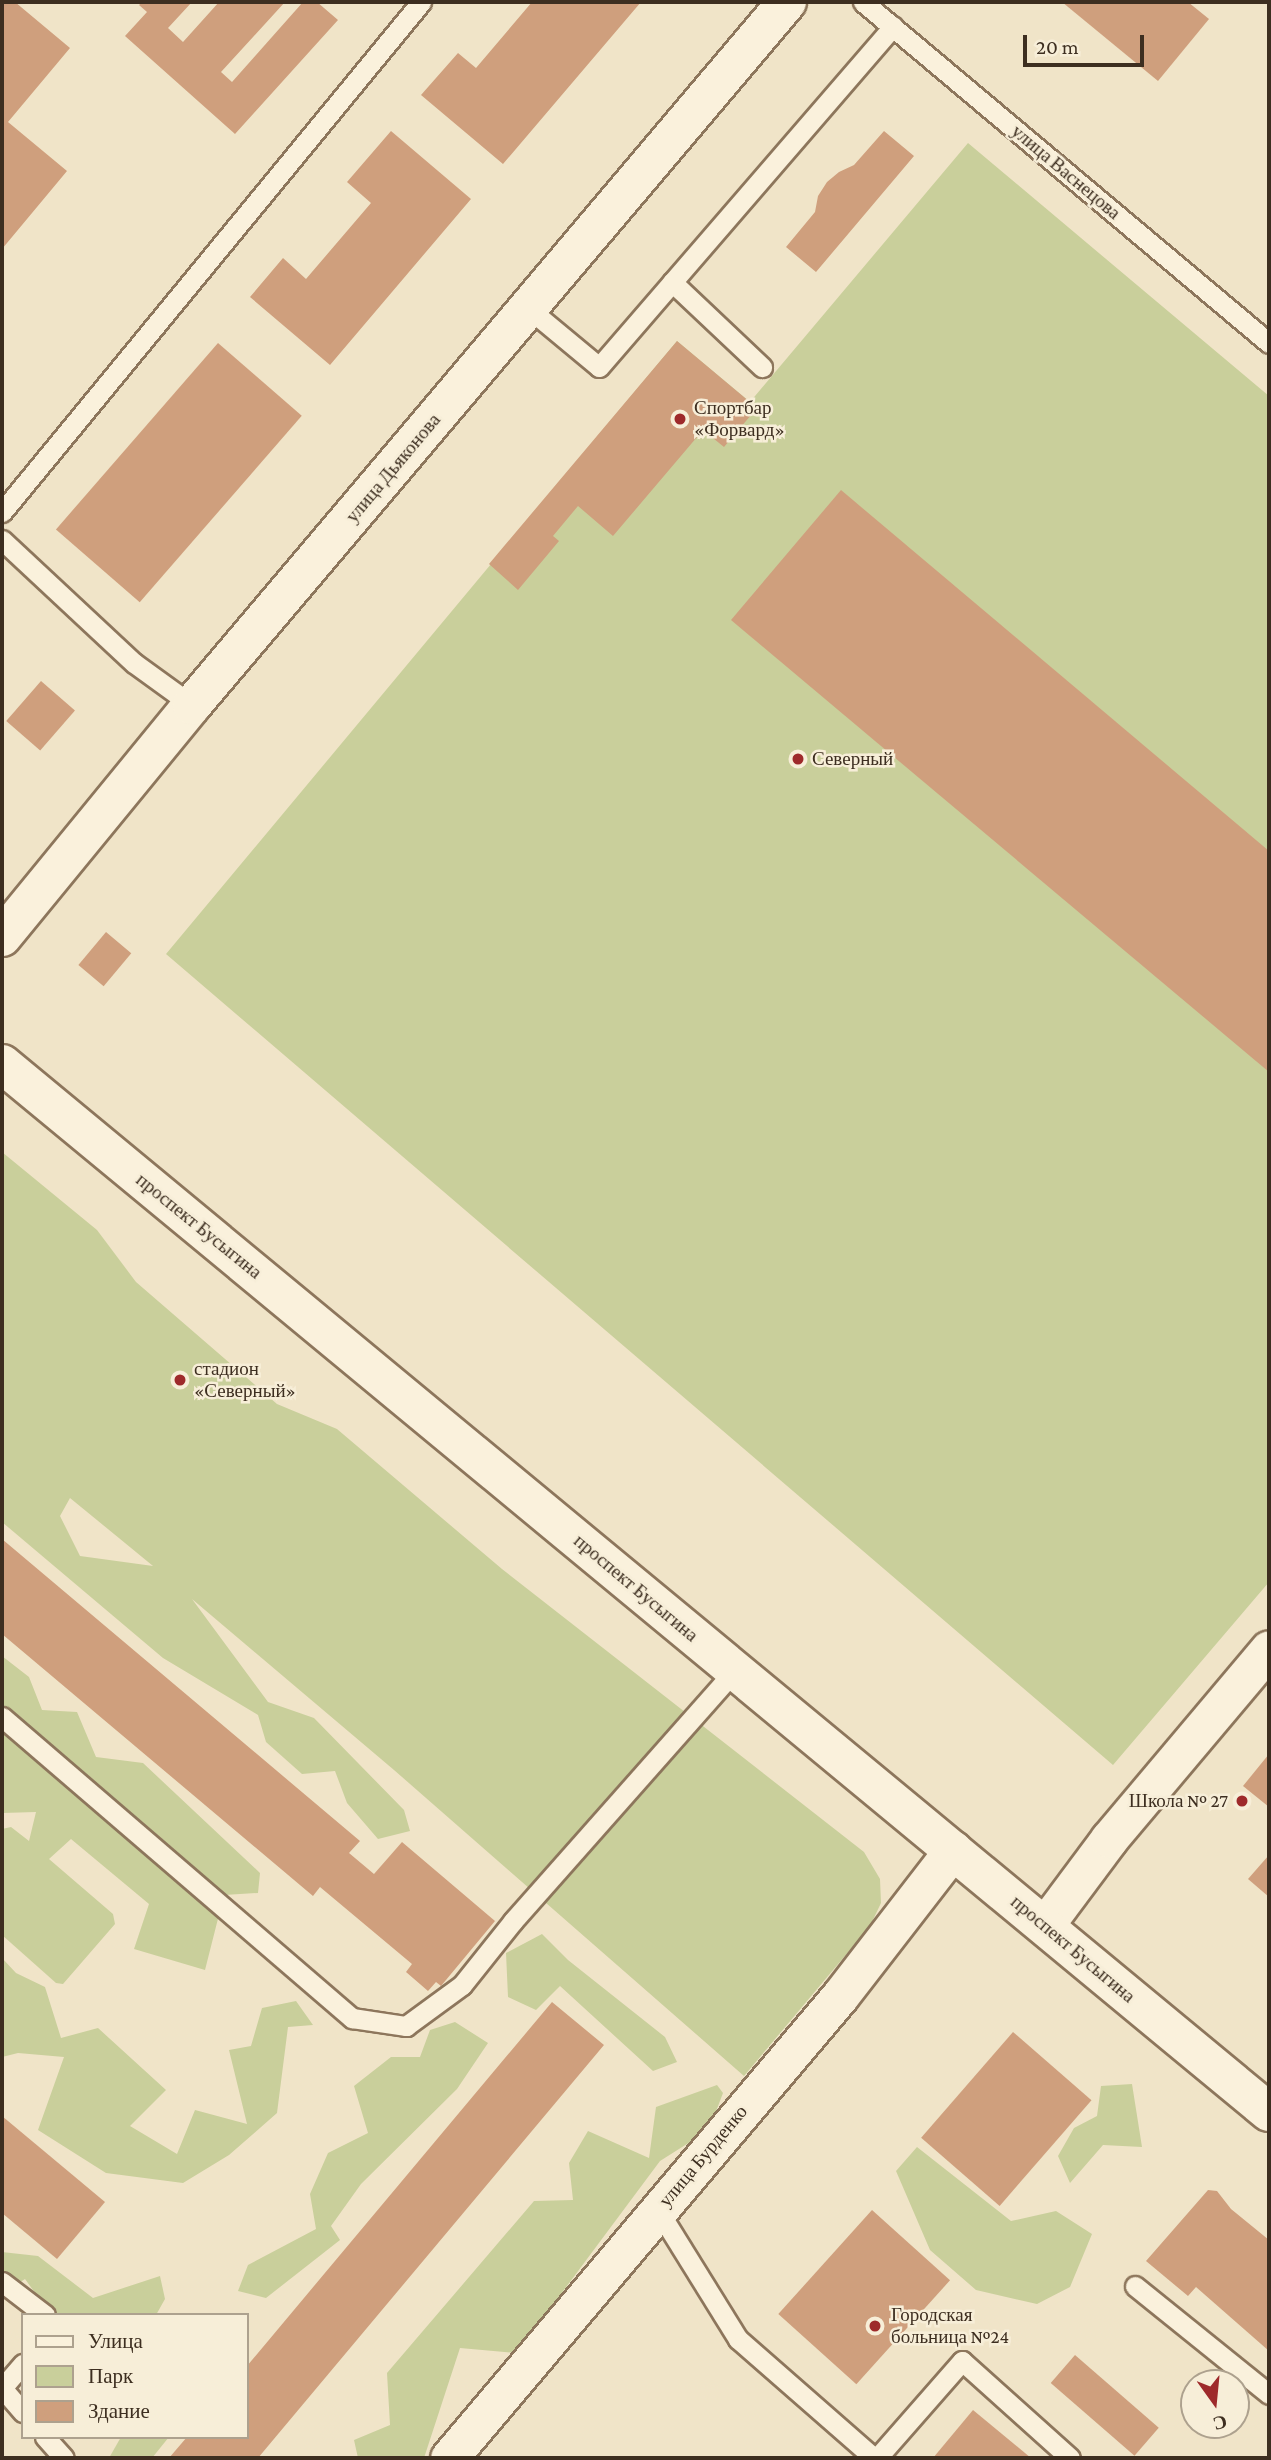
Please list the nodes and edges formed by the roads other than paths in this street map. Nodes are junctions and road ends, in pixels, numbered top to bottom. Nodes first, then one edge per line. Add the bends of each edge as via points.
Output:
1 (421, 2) edge
2 (787, 2) edge
3 (863, 2) edge
4 (893, 26) junction
5 (672, 282) junction
6 (528, 308) junction
7 (1269, 343) edge
8 (762, 367) dead end
9 (2, 512) edge
10 (2, 540) edge
11 (192, 705) junction
12 (2, 937) edge
13 (2, 1064) edge
14 (1269, 1649) edge
15 (735, 1670) junction
16 (2, 1717) edge
17 (953, 1850) junction
18 (1045, 1925) junction
19 (1269, 2112) edge
20 (657, 2210) junction
21 (2, 2281) edge
22 (1135, 2286) dead end
23 (42, 2313) edge
24 (21, 2366) edge
25 (2, 2388) edge
26 (1269, 2394) edge
27 (21, 2410) edge
28 (48, 2439) edge
29 (64, 2458) edge
30 (449, 2458) edge
31 (875, 2458) edge
32 (1070, 2458) edge

1 - 9 lane
2 - 6 main road, улица Дьяконова
3 - 4 lane, улица Васнецова
4 - 5 lane
4 - 7 lane, улица Васнецова
5 - 6 lane via 599,367
5 - 8 lane
6 - 11 main road, улица Дьяконова
10 - 11 lane via 134,663
11 - 12 main road, улица Дьяконова
13 - 15 main road, проспект Бусыгина
14 - 18 street via 1109,1839
15 - 16 lane via 462,1985 406,2026 352,2018
15 - 17 main road, проспект Бусыгина
17 - 18 main road, проспект Бусыгина
17 - 20 street, улица Бурденко via 840,1996
18 - 19 main road, проспект Бусыгина
20 - 30 street, улица Бурденко
20 - 31 lane via 738,2339
21 - 23 lane
22 - 26 lane
24 - 25 lane
25 - 27 lane
28 - 29 lane
31 - 32 lane via 962,2361

